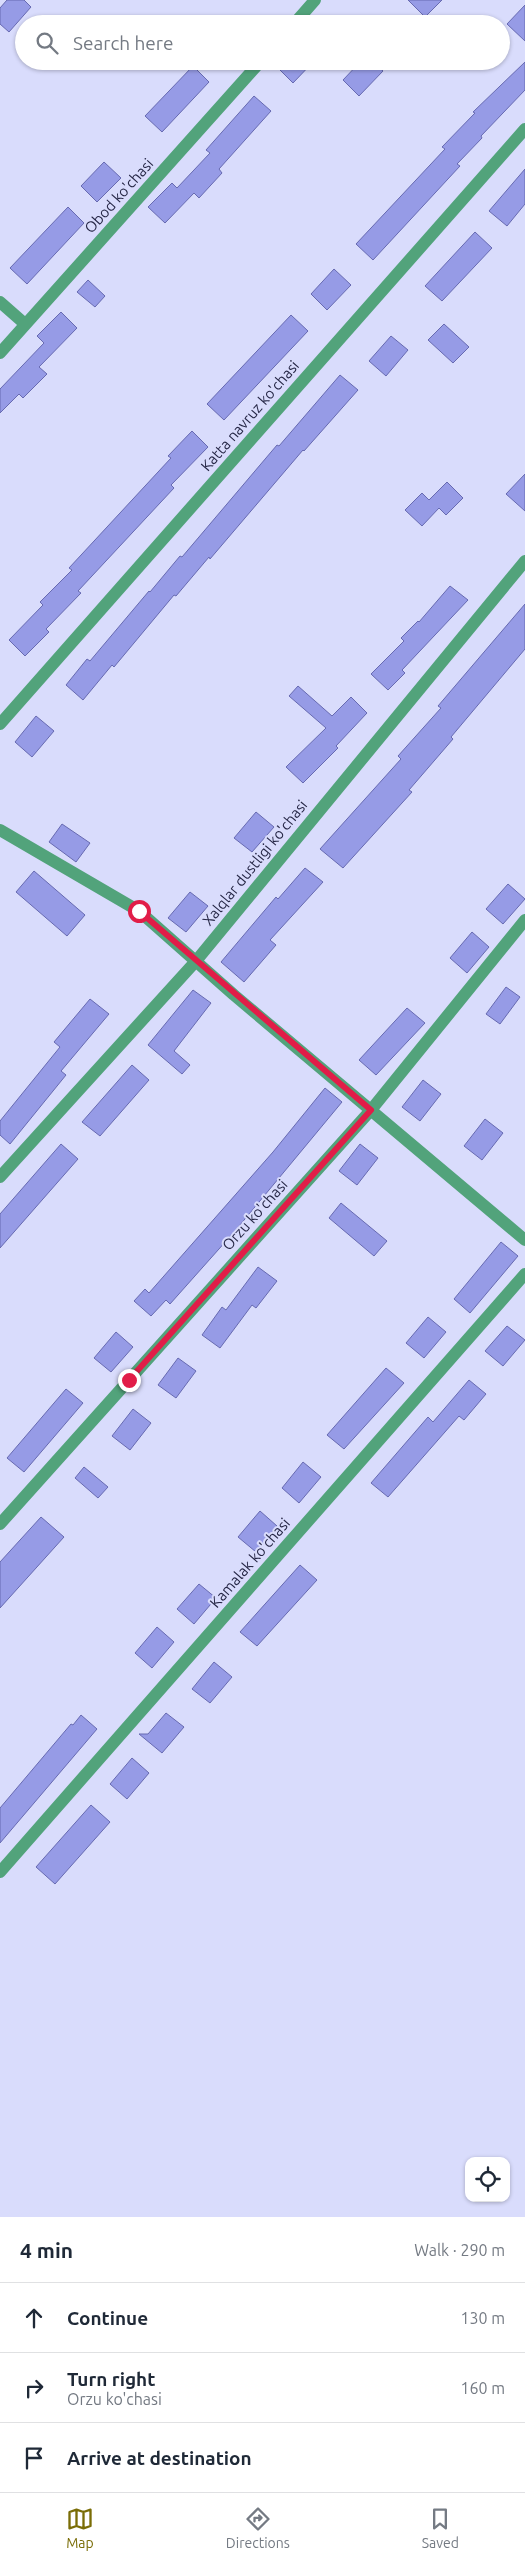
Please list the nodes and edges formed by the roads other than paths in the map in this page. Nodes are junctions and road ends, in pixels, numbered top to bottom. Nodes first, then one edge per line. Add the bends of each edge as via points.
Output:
1 (315, 0) edge
2 (302, 15) edge
3 (253, 70) edge
4 (525, 129) edge
5 (0, 302) edge
6 (25, 324) junction
7 (0, 352) edge
8 (525, 561) edge
9 (0, 724) edge
10 (0, 830) edge
11 (525, 920) edge
12 (196, 961) junction
13 (371, 1110) junction
14 (3, 1168) edge
15 (525, 1240) edge
16 (525, 1274) edge
17 (0, 1524) edge
18 (0, 1872) edge

1 - 2 street
3 - 6 street, Obod ko'chasi
4 - 9 street, Katta navruz ko'chasi
5 - 6 street
6 - 7 street, Obod ko'chasi
8 - 12 street, Xalqlar dustligi ko'chasi
10 - 12 street via 139,911
11 - 13 street, Orzu ko'chasi
12 - 13 street
12 - 14 street, Xalqlar dustligi ko'chasi
13 - 15 street
13 - 17 street, Orzu ko'chasi
16 - 18 street, Kamalak ko'chasi

